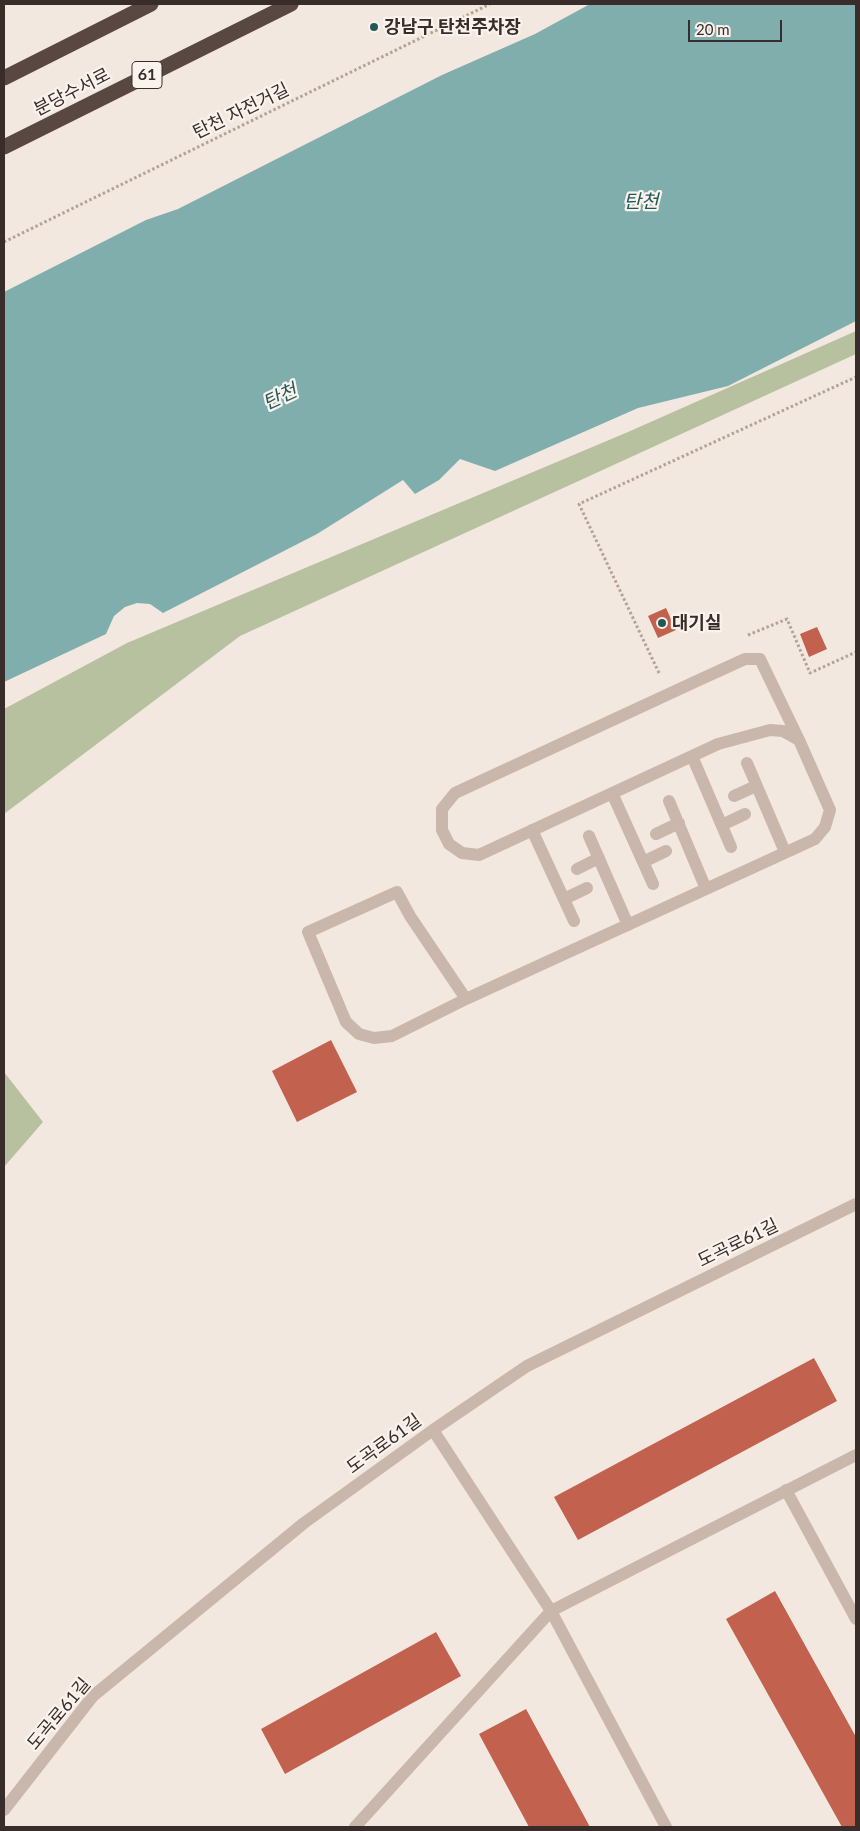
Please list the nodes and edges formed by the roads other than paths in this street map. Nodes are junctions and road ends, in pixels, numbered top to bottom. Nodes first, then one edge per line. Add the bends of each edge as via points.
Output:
1 (150, 4) edge
2 (291, 4) edge
3 (4, 78) edge
4 (4, 147) edge
5 (799, 740) junction
6 (692, 756) junction
7 (747, 763) dead end
8 (756, 786) junction
9 (612, 793) junction
10 (734, 796) dead end
11 (670, 801) dead end
12 (744, 814) dead end
13 (679, 823) junction
14 (722, 825) junction
15 (532, 830) junction
16 (656, 834) dead end
17 (589, 836) dead end
18 (731, 847) dead end
19 (666, 851) dead end
20 (785, 852) junction
21 (599, 858) junction
22 (643, 862) junction
23 (576, 869) dead end
24 (653, 884) dead end
25 (587, 888) dead end
26 (706, 889) junction
27 (564, 899) junction
28 (574, 921) dead end
29 (628, 925) junction
30 (466, 999) junction
31 (856, 1204) edge
32 (433, 1430) junction
33 (856, 1455) edge
34 (786, 1490) junction
35 (551, 1611) junction
36 (856, 1619) edge
37 (4, 1810) edge
38 (355, 1827) edge
39 (666, 1827) edge

1 - 3 highway
2 - 4 highway, 분당수서로 / 61
5 - 6 street via 783,731 770,730 718,744
5 - 15 street via 760,659 745,660 455,793 442,809 442,830 449,844 462,853 479,855
5 - 20 street via 830,810 825,827 815,839
6 - 9 street
6 - 14 street
7 - 8 street
8 - 10 street
8 - 20 street
9 - 15 street
9 - 22 street
11 - 13 street
12 - 14 street
13 - 16 street
13 - 26 street
14 - 18 street
15 - 27 street
17 - 21 street
19 - 22 street
20 - 26 street
21 - 23 street
21 - 29 street
22 - 24 street
25 - 27 street
26 - 29 street
27 - 28 street
29 - 30 street
30 - 30 street via 397,892 308,932 346,1022 359,1034 374,1038 392,1036
31 - 32 street, 도곡로61길 via 527,1366
32 - 35 street
32 - 37 street, 도곡로61길 via 304,1523 93,1696
33 - 34 street
34 - 35 street
34 - 36 street
35 - 38 street
35 - 39 street

